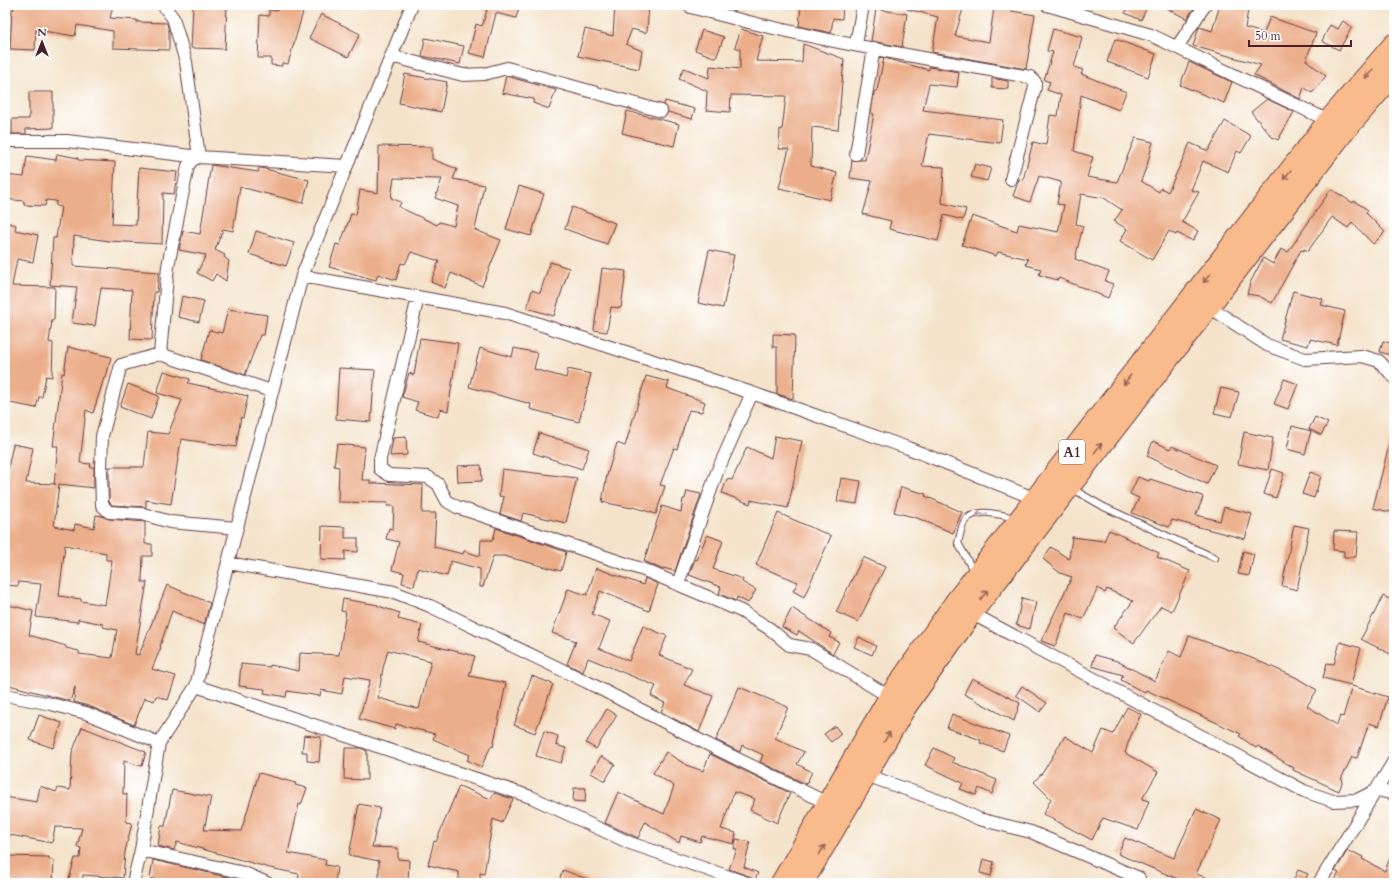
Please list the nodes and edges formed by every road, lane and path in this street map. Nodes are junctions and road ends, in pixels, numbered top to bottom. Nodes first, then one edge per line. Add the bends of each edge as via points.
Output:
1 (163, 5) edge
2 (412, 5) edge
3 (863, 5) edge
4 (1204, 5) edge
5 (1055, 6) edge
6 (691, 7) dead end
7 (856, 44) junction
8 (1394, 45) edge
9 (1177, 47) junction
10 (874, 48) junction
11 (391, 56) junction
12 (1394, 73) edge
13 (661, 111) dead end
14 (1329, 121) junction
15 (5, 141) edge
16 (856, 154) dead end
17 (199, 157) junction
18 (346, 166) junction
19 (1011, 179) dead end
20 (302, 276) junction
21 (418, 297) junction
22 (1208, 306) junction
23 (160, 354) junction
24 (1394, 377) edge
25 (272, 391) junction
26 (752, 393) junction
27 (1068, 486) junction
28 (1036, 499) junction
29 (1020, 519) junction
30 (237, 528) junction
31 (1215, 558) dead end
32 (228, 563) junction
33 (976, 576) junction
34 (678, 584) junction
35 (971, 613) junction
36 (196, 686) junction
37 (5, 695) edge
38 (890, 697) junction
39 (159, 743) junction
40 (1394, 761) edge
41 (866, 775) junction
42 (1377, 790) junction
43 (1394, 794) edge
44 (828, 803) junction
45 (141, 850) junction
46 (1138, 878) dead end
47 (133, 883) edge
48 (267, 883) edge
49 (747, 883) edge
50 (782, 883) edge
51 (802, 883) edge
52 (1319, 883) edge

1 - 17 street via 173,18 186,62
2 - 11 street
3 - 7 street
4 - 9 street
5 - 9 street via 1151,35
6 - 7 street
7 - 10 street
8 -> 14 highway, A1
9 - 14 street
10 - 16 street
10 - 19 street via 1030,77 1035,82 1035,87
11 - 13 street via 463,75 484,74 508,68
11 - 18 street
12 - 22 highway, A1 via 1343,132
14 -> 28 highway, A1
15 - 17 street via 67,141
17 - 18 street
17 - 23 street via 192,160 188,166 170,258
18 - 20 street
20 - 21 street
20 - 25 street
21 - 26 street via 505,312
21 - 34 street via 380,469 389,475 428,477 438,484 447,501 457,507 644,570
22 - 24 street via 1267,346 1305,359 1362,356 1379,361
27 -> 22 highway, A1
23 - 25 street
23 - 30 street via 121,365 102,436 102,505 109,512 143,514 170,522
25 - 30 street
26 - 28 street via 908,448
26 - 34 street via 717,472
27 - 31 lane via 1104,507
35 -> 27 highway, A1
28 - 29 highway, A1
29 - 33 highway, A1
29 -> 33 lane via 982,512 964,522 958,543
30 - 32 street
32 - 36 street
32 - 44 street via 388,591 430,606
33 - 38 highway, A1
34 - 38 street via 741,611 790,645 811,649
41 -> 35 highway, A1 via 905,707
35 - 42 street via 1304,791 1333,801 1357,800
36 - 39 street
36 - 49 street via 531,797 630,843
37 - 39 street via 86,713
38 - 44 highway, A1
39 - 45 street
40 - 42 street
41 - 46 street via 942,802 979,819 1031,832
51 -> 41 highway, A1
42 - 43 street
42 - 52 street
44 - 50 highway, A1
45 - 47 street
45 - 48 street via 244,873

